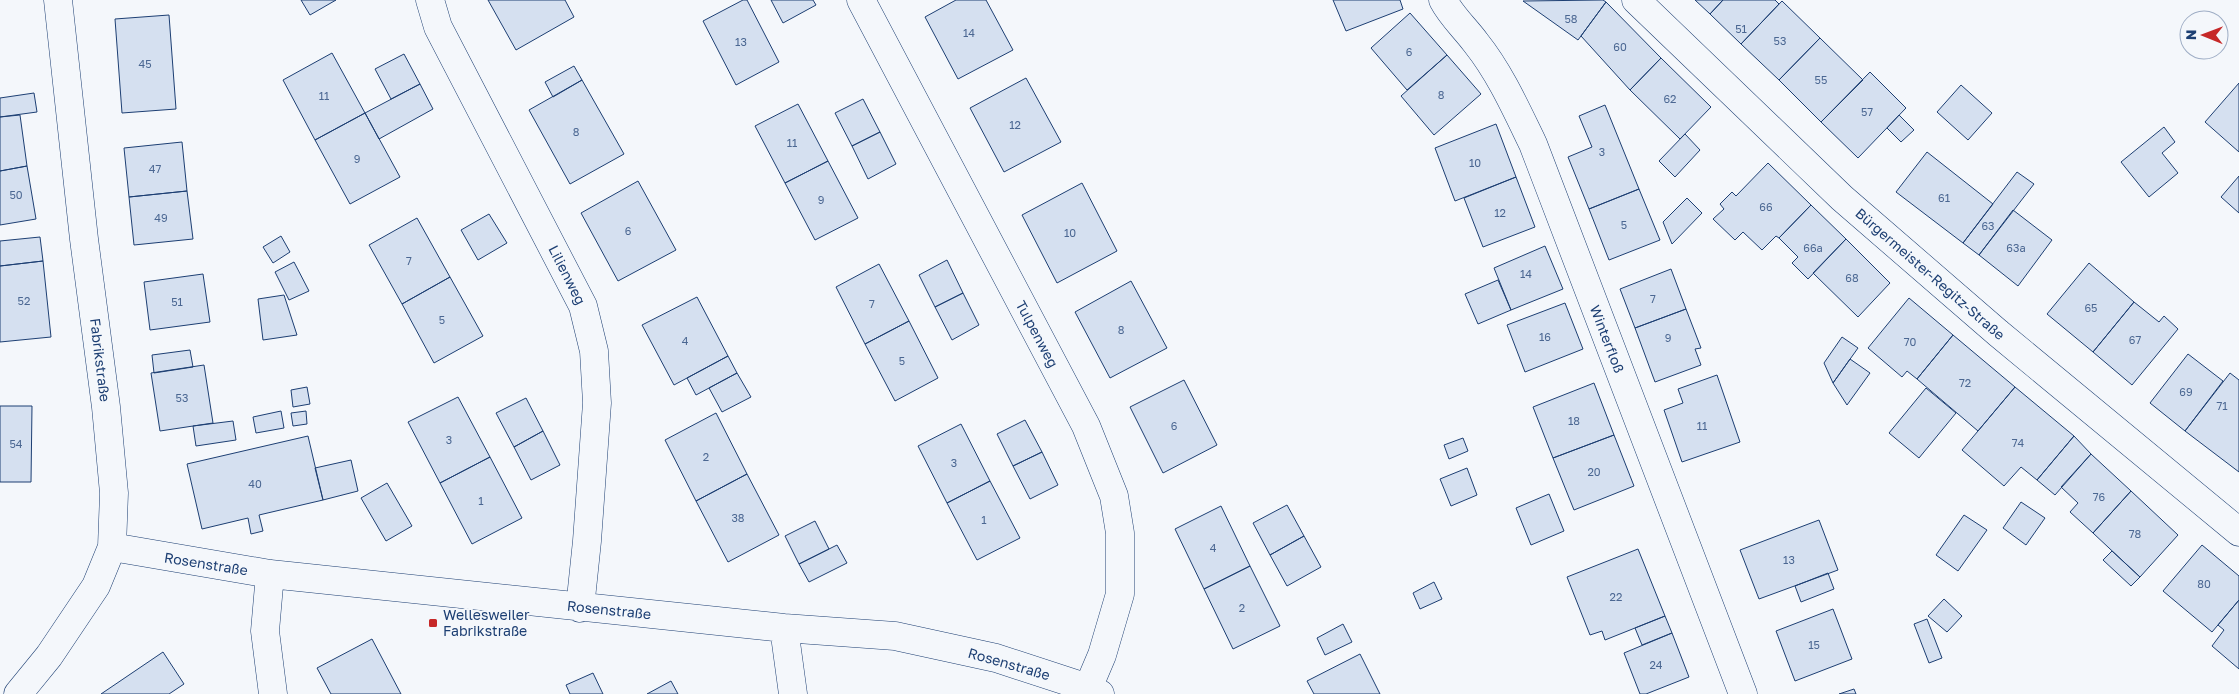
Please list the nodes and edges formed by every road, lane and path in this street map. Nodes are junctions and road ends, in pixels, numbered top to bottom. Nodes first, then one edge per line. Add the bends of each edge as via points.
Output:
1 (58, 0) edge
2 (430, 0) edge
3 (861, 0) edge
4 (1444, 0) edge
5 (1636, 0) edge
6 (2239, 532) edge
7 (112, 547) junction
8 (270, 574) junction
9 (580, 608) junction
10 (784, 628) junction
11 (1094, 691) edge
12 (18, 694) edge
13 (272, 694) edge
14 (793, 694) edge
15 (1743, 694) edge

1 - 7 street, Fabrikstraße via 106,407 114,493
2 - 9 street, Lilienweg via 438,26 583,306 594,351 596,403
3 - 11 street, Tulpenweg via 1086,426 1114,496 1120,533 1120,594
4 - 15 street, Winterfloß via 1508,93 1533,144
5 - 6 street, Bürgermeister-Regitz-Straße via 1842,198 1998,333
7 - 8 street, Rosenstraße
7 - 12 street, Fabrikstraße via 96,586 49,656
8 - 9 street, Rosenstraße
8 - 13 street via 266,631
9 - 10 street, Rosenstraße
10 - 11 street, Rosenstraße via 895,636 996,658
10 - 14 street

